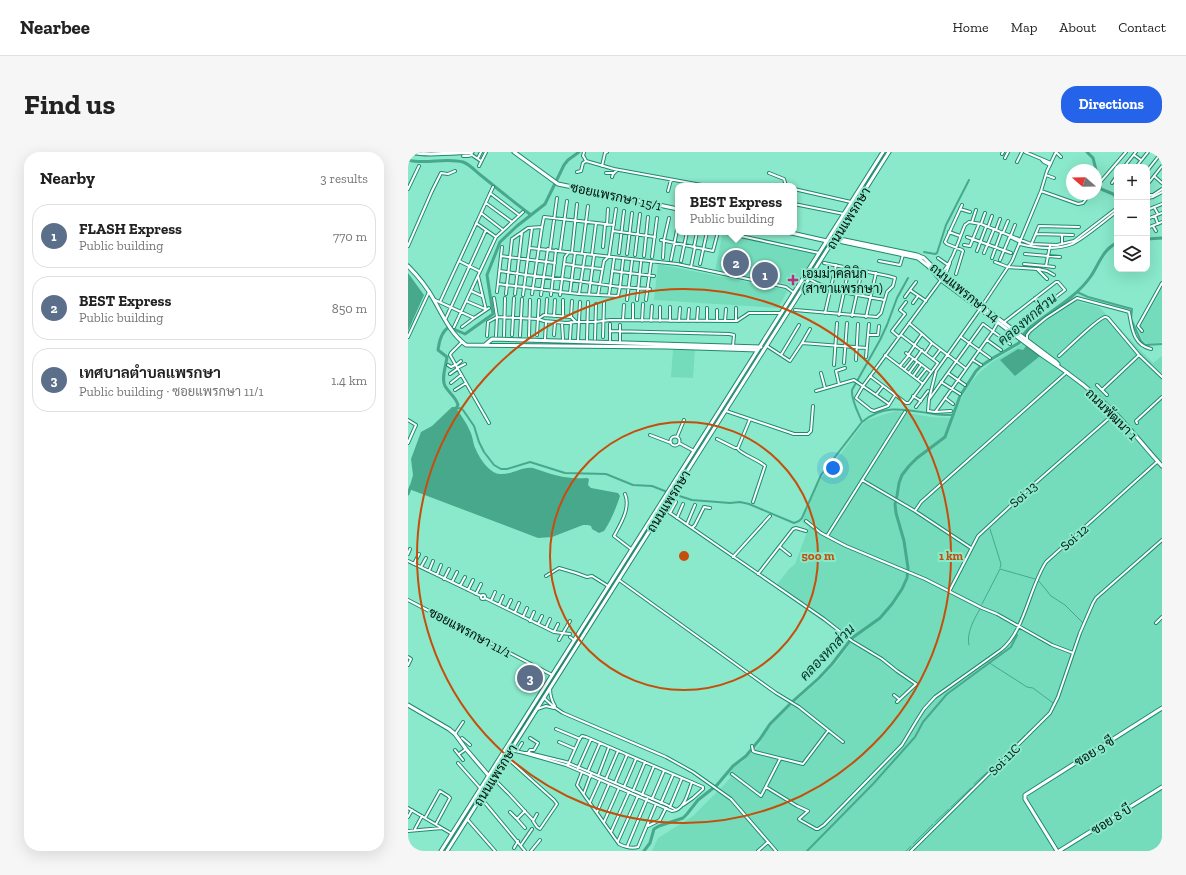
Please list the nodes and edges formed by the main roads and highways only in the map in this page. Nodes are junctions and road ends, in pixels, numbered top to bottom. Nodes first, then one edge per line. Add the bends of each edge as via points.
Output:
1 (412, 152) edge
2 (514, 152) edge
3 (883, 152) edge
4 (889, 152) edge
5 (472, 153) edge
6 (878, 160) junction
7 (882, 163) junction
8 (675, 208) edge
9 (797, 234) edge
10 (834, 239) junction
11 (827, 241) junction
12 (408, 266) edge
13 (942, 278) junction
14 (1001, 323) junction
15 (1018, 336) junction
16 (462, 342) junction
17 (760, 347) junction
18 (758, 350) junction
19 (1059, 366) joint
20 (744, 372) junction
21 (748, 375) junction
22 (1162, 466) edge
23 (597, 606) junction
24 (601, 608) junction
25 (408, 705) edge
26 (1162, 708) edge
27 (489, 776) junction
28 (1162, 787) edge
29 (441, 851) edge
30 (447, 851) edge
31 (1058, 851) edge

1 - 5 main road
2 - 8 main road, ซอยแพรกษา 15/1 via 558,184
3 - 6 main road, ถนนแพรกษา
4 - 7 main road, ถนนแพรกษา
6 - 7 main road
6 - 11 main road, ถนนแพรกษา
7 - 10 main road, ถนนแพรกษา
9 - 11 main road
10 - 13 main road, ถนนแพรกษา 14 via 918,258
10 - 13 main road, ถนนแพรกษา 14 via 917,255 927,261
10 - 21 main road, ถนนแพรกษา
11 - 17 main road, ถนนแพรกษา
12 - 16 main road via 423,282
13 - 14 main road, ถนนแพรกษา 14
14 - 15 main road, ถนนแพรกษา 14
14 - 15 main road, ถนนแพรกษา 14
15 - 19 main road, ถนนแพรกษา 14
16 - 17 main road via 466,345 486,345 492,339
16 - 18 main road via 466,345
17 - 18 main road, ถนนแพรกษา
18 - 20 main road, ถนนแพรกษา
19 - 22 main road, ถนนพัฒนา 1 via 1115,413
20 - 21 main road
20 - 23 main road, ถนนแพรกษา
21 - 24 main road, ถนนแพรกษา
23 - 24 main road
23 - 27 main road, ถนนแพรกษา
24 - 30 main road, ถนนแพรกษา
25 - 27 main road via 455,734
26 - 31 main road, ซอย 9 ซี via 1026,793 1024,799
27 - 29 main road, ถนนแพรกษา
28 - 31 main road, ซอย 8 บี

